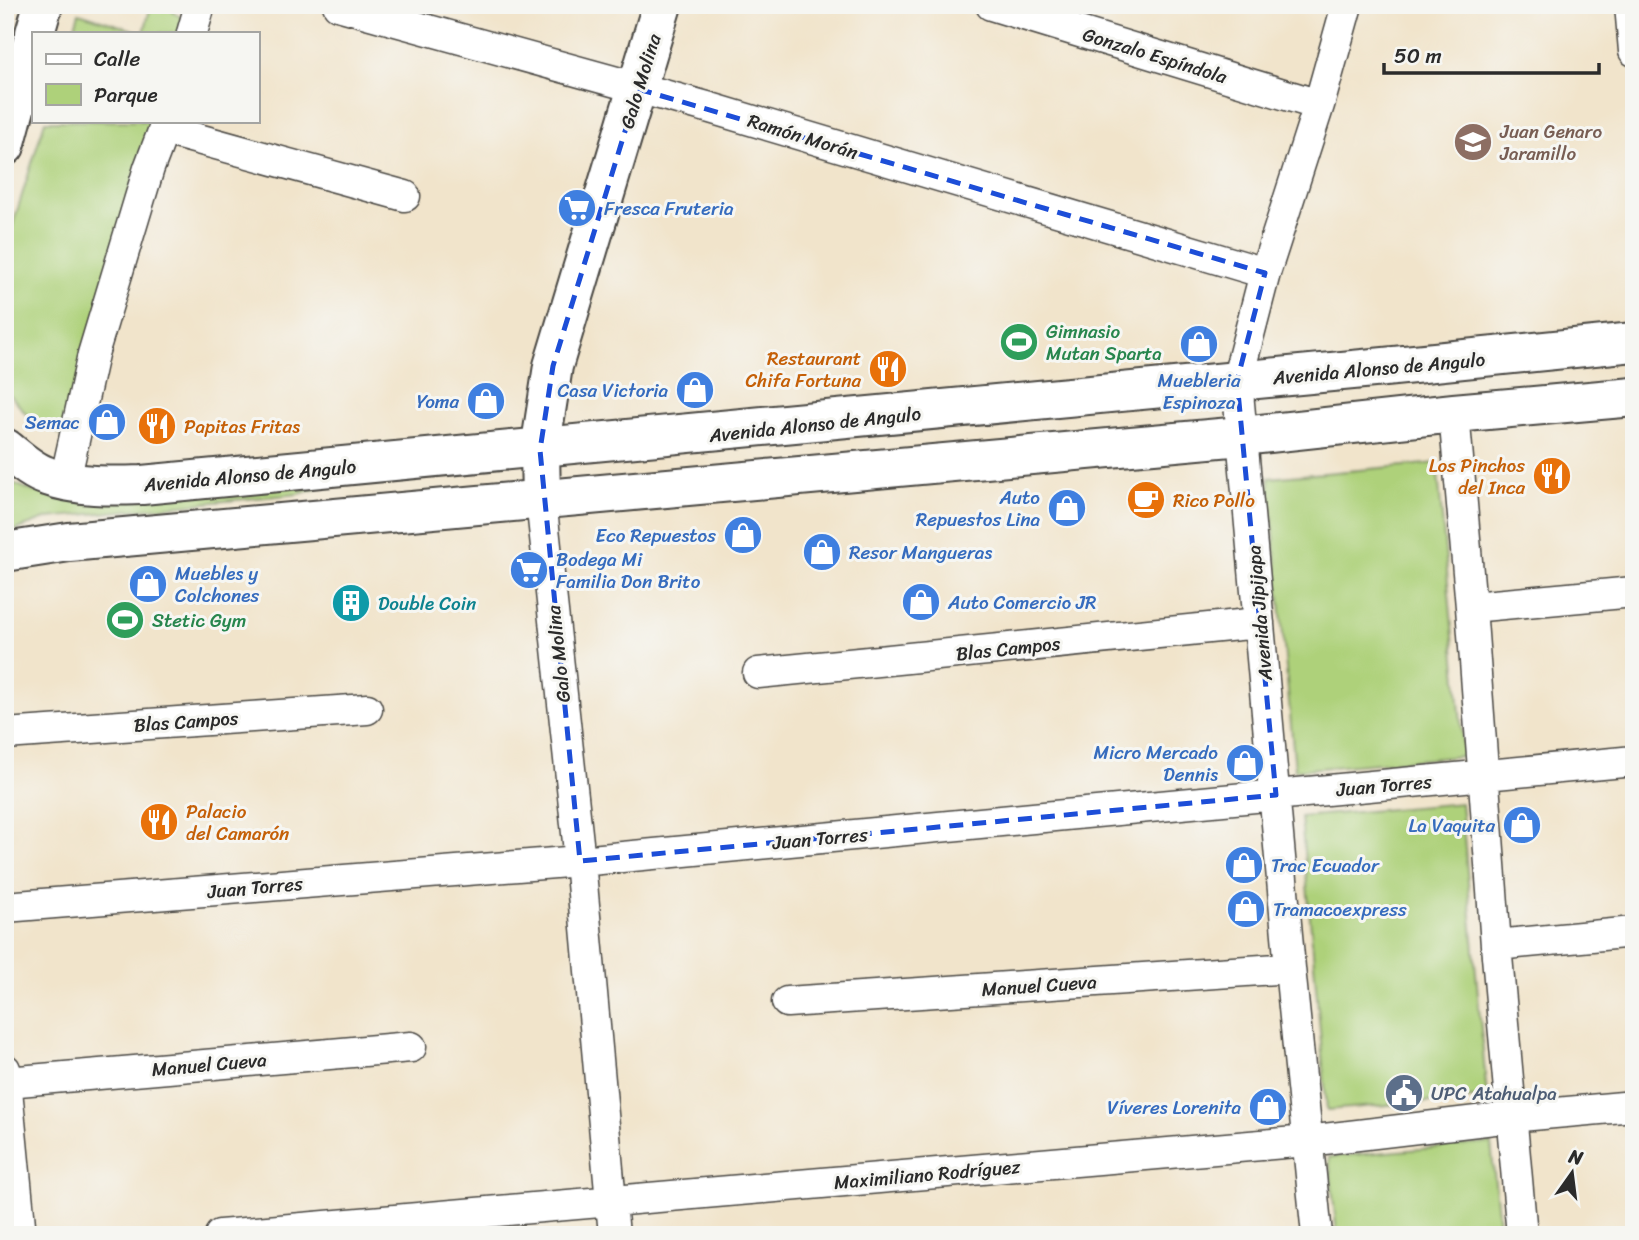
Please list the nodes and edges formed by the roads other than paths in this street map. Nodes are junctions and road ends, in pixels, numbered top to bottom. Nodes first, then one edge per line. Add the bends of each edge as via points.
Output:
1 (43, 5) edge
2 (200, 5) edge
3 (338, 5) edge
4 (662, 5) edge
5 (991, 5) edge
6 (1347, 5) edge
7 (1630, 5) edge
8 (35, 32) edge
9 (192, 32) edge
10 (32, 45) edge
11 (1634, 51) edge
12 (638, 89) junction
13 (1319, 105) junction
14 (166, 125) edge
15 (5, 146) edge
16 (405, 196) dead end
17 (1265, 273) junction
18 (1634, 342) edge
19 (1237, 381) junction
20 (1634, 397) edge
21 (1454, 413) junction
22 (1242, 436) junction
23 (5, 448) edge
24 (540, 450) junction
25 (65, 481) junction
26 (541, 500) junction
27 (5, 552) edge
28 (1634, 592) edge
29 (1471, 607) junction
30 (1259, 624) junction
31 (758, 673) dead end
32 (367, 709) dead end
33 (5, 734) edge
34 (1634, 761) edge
35 (1483, 776) junction
36 (1276, 795) junction
37 (580, 861) junction
38 (5, 907) edge
39 (1634, 932) edge
40 (1496, 945) junction
41 (1290, 968) junction
42 (787, 1002) dead end
43 (411, 1046) dead end
44 (6, 1075) edge
45 (1634, 1106) edge
46 (1511, 1117) junction
47 (1307, 1141) junction
48 (611, 1202) junction
49 (21, 1235) edge
50 (220, 1235) edge
51 (614, 1235) edge
52 (1317, 1235) edge
53 (1522, 1235) edge

1 - 8 main road
2 - 9 street
3 - 12 street, Ramón Morán
4 - 12 main road, Galo Molina
5 - 13 street, Gonzalo Espíndola
6 - 13 street, Avenida Jipijapa
7 - 11 street
10 - 15 main road
12 - 17 street, Ramón Morán
12 - 24 main road, Galo Molina via 553,366
13 - 17 street, Avenida Jipijapa
14 - 16 street
14 - 25 street via 93,354
17 - 19 street, Avenida Jipijapa
18 - 19 main road, Avenida Alonso de Angulo
19 - 22 street, Avenida Jipijapa
19 - 24 main road, Avenida Alonso de Angulo
20 - 21 main road
21 - 22 main road
21 - 29 street
22 - 26 main road
22 - 30 street, Avenida Jipijapa
23 - 25 main road, Avenida Alonso de Angulo via 33,470
24 - 25 main road, Avenida Alonso de Angulo via 142,485
24 - 26 main road, Galo Molina
26 - 27 main road via 69,542
26 - 37 street, Galo Molina
28 - 29 street
29 - 35 street
30 - 31 street, Blas Campos
30 - 36 street, Avenida Jipijapa
32 - 33 street, Blas Campos
34 - 35 street, Juan Torres
35 - 36 street, Juan Torres
35 - 40 street
36 - 37 street, Juan Torres
36 - 41 street, Avenida Jipijapa
37 - 38 street, Juan Torres
37 - 48 street, Galo Molina
39 - 40 street
40 - 46 street
41 - 42 street, Manuel Cueva
41 - 47 street, Avenida Jipijapa
43 - 44 street, Manuel Cueva
44 - 49 street
45 - 46 street, Maximiliano Rodríguez
46 - 47 street, Maximiliano Rodríguez
46 - 53 street
47 - 48 street, Maximiliano Rodríguez
47 - 52 street, Avenida Jipijapa
48 - 50 street, Maximiliano Rodríguez
48 - 51 street, Galo Molina

